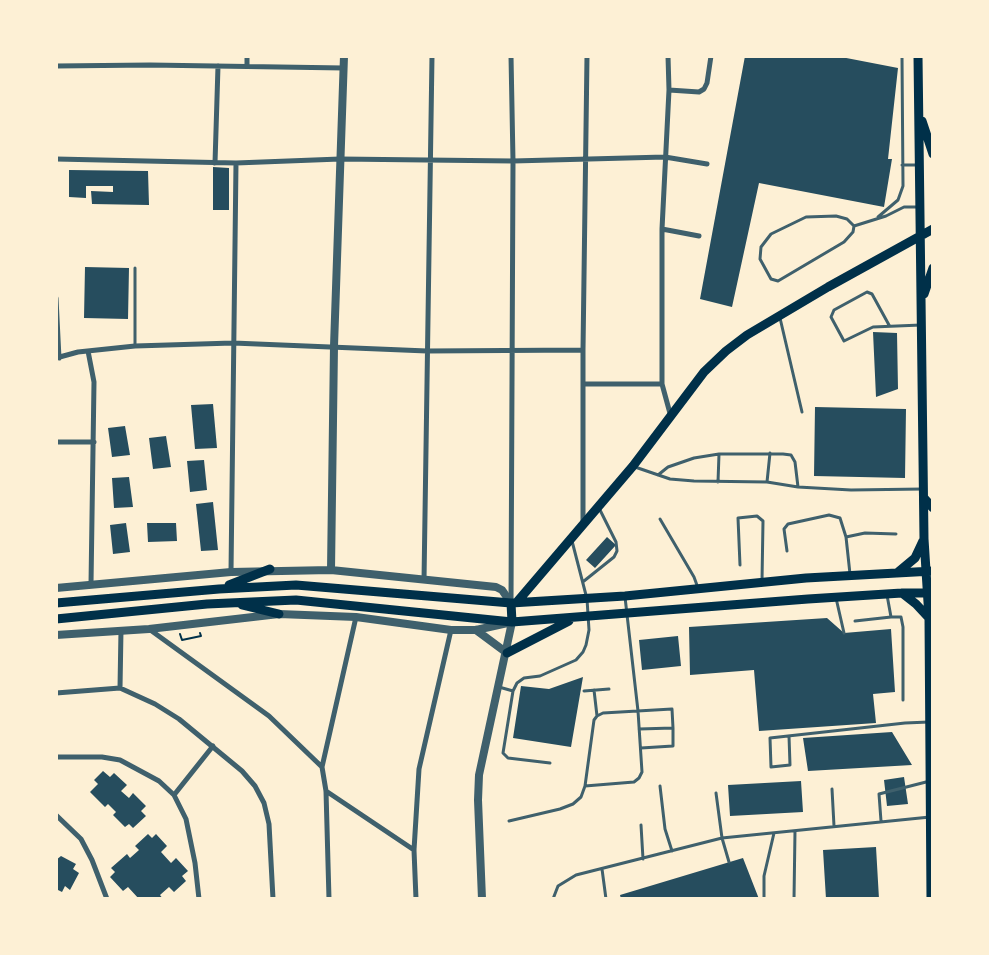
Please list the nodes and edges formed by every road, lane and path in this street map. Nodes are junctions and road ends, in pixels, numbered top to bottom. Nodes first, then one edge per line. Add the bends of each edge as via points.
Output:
1 (150, 56) edge
2 (247, 56) edge
3 (344, 56) edge
4 (432, 56) edge
5 (511, 56) edge
6 (587, 56) edge
7 (668, 56) edge
8 (711, 56) edge
9 (902, 56) edge
10 (918, 56) edge
11 (150, 65) junction
12 (56, 66) edge
13 (218, 66) junction
14 (247, 66) junction
15 (344, 68) junction
16 (669, 90) junction
17 (919, 109) junction
18 (933, 154) edge
19 (665, 157) junction
20 (587, 158) junction
21 (56, 159) edge
22 (340, 159) junction
23 (430, 159) junction
24 (513, 160) junction
25 (215, 162) junction
26 (236, 163) junction
27 (707, 164) dead end
28 (919, 164) junction
29 (902, 165) junction
30 (920, 208) junction
31 (878, 217) junction
32 (854, 226) junction
33 (933, 229) edge
34 (662, 230) junction
35 (699, 236) dead end
36 (920, 236) junction
37 (135, 268) dead end
38 (933, 268) edge
39 (56, 298) edge
40 (921, 304) junction
41 (779, 315) junction
42 (888, 324) junction
43 (921, 325) junction
44 (233, 343) junction
45 (135, 346) junction
46 (334, 346) junction
47 (583, 350) junction
48 (88, 351) junction
49 (427, 351) junction
50 (511, 351) junction
51 (57, 358) edge
52 (584, 384) junction
53 (662, 384) junction
54 (802, 412) dead end
55 (671, 418) junction
56 (56, 442) edge
57 (94, 442) junction
58 (770, 453) junction
59 (719, 454) junction
60 (633, 466) junction
61 (657, 475) junction
62 (718, 482) junction
63 (768, 482) junction
64 (798, 487) junction
65 (924, 493) junction
66 (598, 508) junction
67 (933, 508) edge
68 (660, 519) dead end
69 (583, 526) junction
70 (896, 534) dead end
71 (846, 537) junction
72 (924, 539) junction
73 (572, 540) junction
74 (787, 551) dead end
75 (740, 566) dead end
76 (270, 569) junction
77 (331, 570) junction
78 (930, 571) edge
79 (231, 572) junction
80 (896, 574) junction
81 (850, 575) junction
82 (424, 580) junction
83 (584, 581) junction
84 (762, 582) junction
85 (91, 584) junction
86 (56, 588) edge
87 (219, 589) junction
88 (698, 589) junction
89 (902, 593) junction
90 (930, 593) edge
91 (887, 594) junction
92 (625, 596) junction
93 (836, 598) junction
94 (587, 599) junction
95 (514, 602) junction
96 (56, 603) edge
97 (232, 603) junction
98 (279, 614) junction
99 (628, 614) junction
100 (586, 616) junction
101 (356, 617) junction
102 (890, 617) junction
103 (56, 618) edge
104 (574, 618) junction
105 (929, 618) junction
106 (855, 621) dead end
107 (512, 622) junction
108 (178, 625) junction
109 (148, 628) junction
110 (121, 630) junction
111 (452, 630) junction
112 (476, 630) junction
113 (844, 633) dead end
114 (56, 635) edge
115 (201, 636) dead end
116 (931, 650) edge
117 (507, 653) junction
118 (498, 686) junction
119 (120, 688) junction
120 (609, 689) dead end
121 (594, 690) junction
122 (513, 691) junction
123 (584, 691) dead end
124 (56, 693) edge
125 (903, 700) dead end
126 (638, 711) junction
127 (598, 716) junction
128 (930, 722) junction
129 (673, 728) junction
130 (639, 729) junction
131 (789, 736) junction
132 (213, 746) junction
133 (640, 748) junction
134 (56, 757) edge
135 (550, 763) dead end
136 (322, 767) junction
137 (930, 781) junction
138 (585, 786) junction
139 (660, 786) dead end
140 (832, 789) dead end
141 (326, 791) junction
142 (716, 793) dead end
143 (174, 795) junction
144 (56, 815) edge
145 (930, 817) junction
146 (509, 821) dead end
147 (881, 821) junction
148 (641, 825) dead end
149 (834, 826) junction
150 (795, 831) junction
151 (774, 833) junction
152 (722, 838) junction
153 (414, 850) junction
154 (672, 851) junction
155 (643, 858) junction
156 (729, 862) dead end
157 (602, 868) junction
158 (107, 899) edge
159 (199, 899) edge
160 (273, 899) edge
161 (329, 899) edge
162 (416, 899) edge
163 (482, 899) edge
164 (553, 899) edge
165 (606, 899) edge
166 (764, 899) edge
167 (794, 899) edge
168 (931, 899) edge

1 - 11 street
2 - 14 street
3 - 15 street
4 - 23 street
5 - 24 street
6 - 20 street
7 - 16 street
8 - 16 street via 704,89 698,92
9 - 29 lane
10 - 17 main road
11 - 12 street
11 - 13 street
13 - 14 street
13 - 25 street
14 - 15 street
15 - 22 street
16 - 19 street
17 - 18 main road
17 - 28 main road
19 - 20 street
19 - 27 street
19 - 34 street
20 - 24 street
20 - 47 street
21 - 25 street
22 - 23 street
22 - 26 street
22 - 46 street
23 - 24 street
23 - 49 street
24 - 50 street
25 - 26 street
26 - 44 street
28 - 29 lane
28 - 30 main road
29 - 31 lane via 901,196 895,205
30 - 31 lane via 904,207
30 - 36 main road
31 - 32 lane
32 - 32 lane via 847,219 836,216 806,217 765,240 760,260 770,278 782,280 844,242
33 - 36 main road
34 - 35 street
34 - 53 street
36 - 40 main road
36 - 41 main road
37 - 45 lane
38 - 40 main road
39 - 51 street
40 - 43 main road
41 - 54 lane
41 - 55 main road via 726,351 704,372
42 - 42 lane via 873,327 844,341 830,317 834,310 867,292 872,294
42 - 43 lane
43 - 65 main road
44 - 45 street
44 - 46 street
44 - 79 street
45 - 48 street
46 - 49 street
46 - 77 street
47 - 50 street
47 - 52 street
48 - 51 street
48 - 57 street via 94,372
49 - 50 street
49 - 82 street
50 - 95 street
52 - 53 street
52 - 69 street
53 - 55 street
55 - 60 main road
56 - 57 street
57 - 85 street
58 - 59 lane
58 - 63 lane
58 - 64 lane via 791,456 795,462
59 - 61 lane via 681,462
59 - 62 lane
60 - 61 lane
60 - 66 main road
61 - 62 lane
62 - 63 lane
63 - 64 lane
64 - 65 lane
65 - 67 main road
65 - 72 main road
66 - 69 main road
66 - 83 lane via 616,542 617,551
68 - 88 lane
69 - 73 main road
70 - 71 lane via 865,532
71 - 74 lane via 840,518 829,515 788,524 784,529
71 - 81 lane
72 - 78 main road
72 - 80 main road via 915,558
73 - 83 lane
73 - 95 main road
75 - 84 lane via 738,518 757,516 763,521
76 - 77 street
76 - 79 street
76 - 87 main road
77 - 82 street
78 - 80 main road
78 - 90 main road
79 - 85 street
80 - 81 main road
81 - 84 main road
82 - 95 street via 496,587
83 - 94 lane
84 - 88 main road
85 - 86 street
87 - 95 main road via 296,585
87 - 96 main road
88 - 92 main road
89 - 90 main road
89 - 91 main road
89 - 105 main road
90 - 105 main road
91 - 93 main road
91 - 102 lane
92 - 94 main road
92 - 99 lane
93 - 99 main road
93 - 113 lane
94 - 95 main road
94 - 100 lane
95 - 107 main road
97 - 98 main road
97 - 103 main road
97 - 107 main road via 296,600
98 - 101 street
98 - 108 street
99 - 100 main road
99 - 126 lane
100 - 104 main road
100 - 122 lane via 589,630 583,652 576,660 540,676 524,678
101 - 111 street
101 - 136 street
102 - 106 lane
102 - 125 lane via 901,617 903,627
104 - 107 main road
104 - 117 main road
105 - 116 main road
107 - 112 street
107 - 117 street
108 - 109 street
108 - 115 path via 182,640
109 - 110 street
109 - 136 street via 269,716
110 - 114 street
110 - 119 street
111 - 112 street
111 - 153 street via 419,769
112 - 117 street
116 - 128 main road
117 - 118 street
118 - 122 lane
118 - 163 street via 479,775
119 - 124 street
119 - 132 street via 155,704
120 - 121 lane
121 - 123 lane
121 - 127 lane
122 - 135 lane via 503,753 508,758
126 - 127 lane
126 - 129 lane via 672,709
126 - 130 lane
127 - 138 lane via 594,720
128 - 131 lane
128 - 137 main road
129 - 130 lane
129 - 133 lane via 673,746
130 - 133 lane
131 - 131 lane via 770,738 771,767 790,765
132 - 143 street
132 - 160 street via 255,786 264,804 269,824
133 - 138 lane via 642,772 634,782
134 - 143 street via 120,760 159,781
136 - 141 street
137 - 145 main road
137 - 147 lane via 880,794
138 - 146 lane via 573,804
139 - 154 lane via 665,829
140 - 149 lane
141 - 153 street
141 - 161 street
142 - 152 lane
143 - 159 street via 186,820
144 - 158 street via 80,839
145 - 147 lane
145 - 168 main road
147 - 149 lane
148 - 155 lane
149 - 150 lane
150 - 151 lane
150 - 167 lane
151 - 152 lane
151 - 166 lane via 764,876
152 - 154 lane
152 - 156 lane
153 - 162 street
154 - 155 lane
155 - 157 lane
157 - 164 lane via 576,875 558,886
157 - 165 lane

